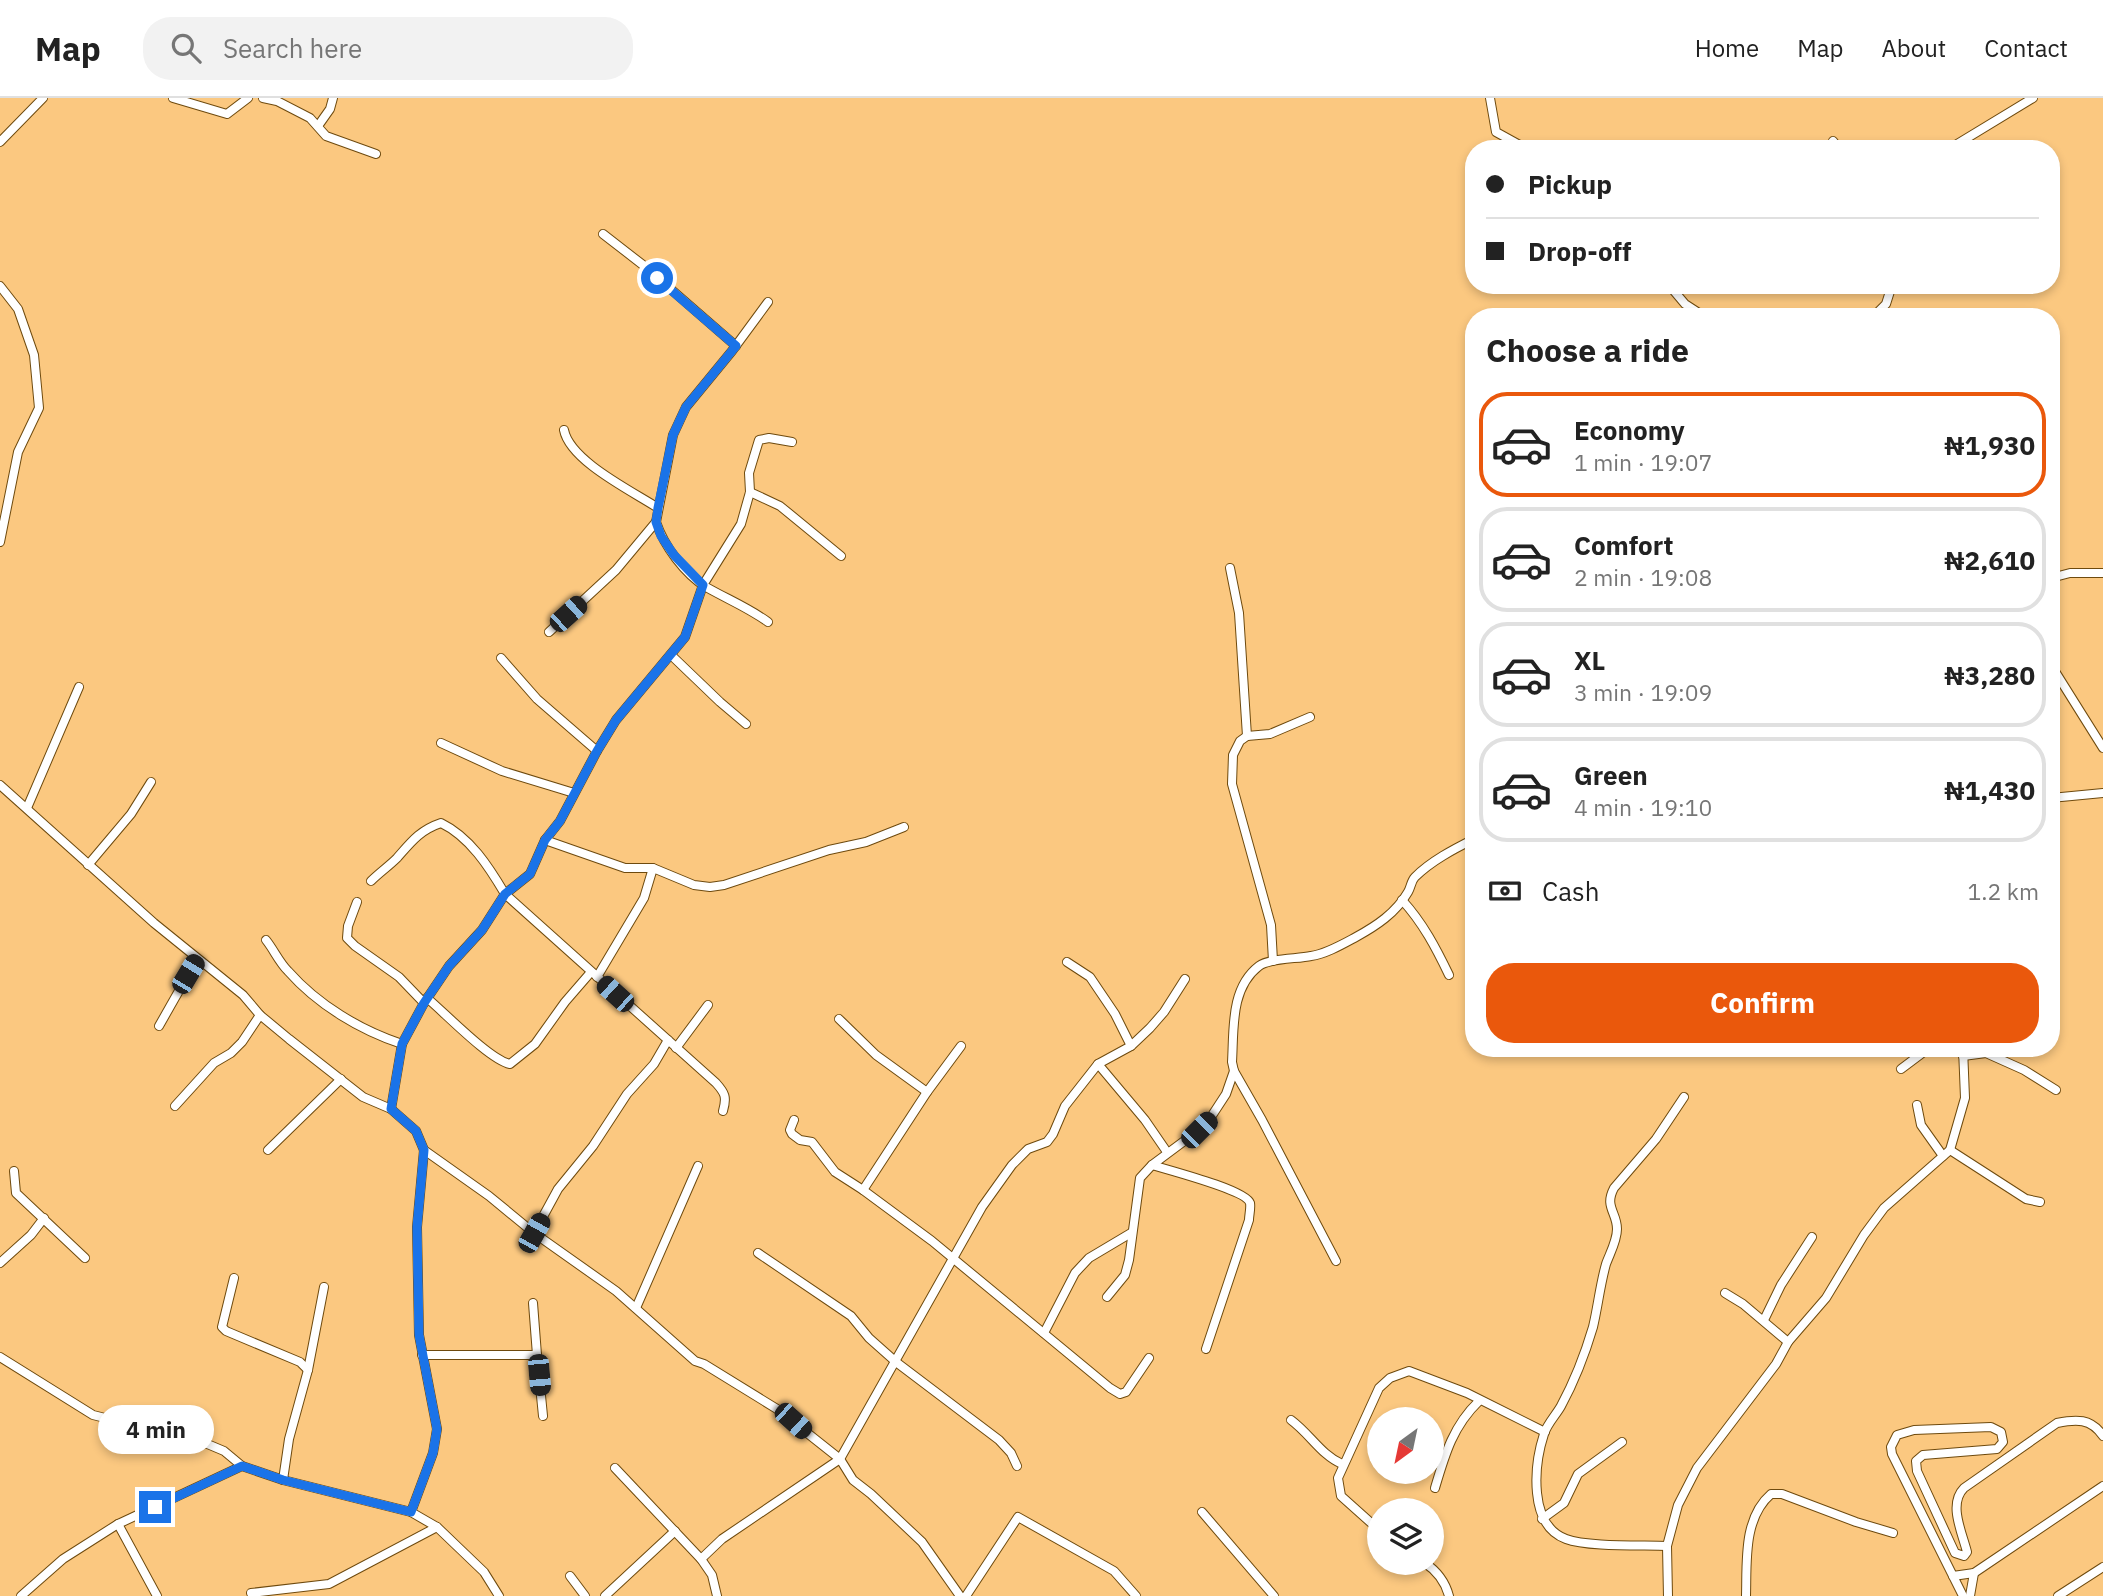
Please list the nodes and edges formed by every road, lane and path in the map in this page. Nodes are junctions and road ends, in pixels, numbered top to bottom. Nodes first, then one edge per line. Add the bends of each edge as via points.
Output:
1 (43, 98) edge
2 (173, 98) edge
3 (248, 98) edge
4 (263, 98) edge
5 (333, 98) edge
6 (1490, 98) edge
7 (2033, 98) edge
8 (318, 126) junction
9 (1511, 140) edge
10 (1964, 140) edge
11 (0, 142) edge
12 (376, 154) dead end
13 (603, 234) dead end
14 (0, 286) edge
15 (1677, 294) edge
16 (768, 303) dead end
17 (1691, 308) edge
18 (736, 346) junction
19 (564, 430) dead end
20 (793, 442) dead end
21 (750, 492) junction
22 (658, 508) junction
23 (656, 522) junction
24 (0, 542) edge
25 (841, 556) dead end
26 (1230, 568) dead end
27 (2103, 573) edge
28 (2060, 576) edge
29 (703, 585) junction
30 (768, 622) dead end
31 (549, 632) dead end
32 (671, 654) junction
33 (500, 658) dead end
34 (2060, 679) edge
35 (79, 687) dead end
36 (1310, 717) dead end
37 (746, 724) dead end
38 (1247, 736) junction
39 (441, 743) dead end
40 (2103, 748) edge
41 (597, 751) junction
42 (151, 782) dead end
43 (0, 785) edge
44 (574, 793) junction
45 (2103, 793) edge
46 (2060, 796) edge
47 (27, 808) junction
48 (904, 827) dead end
49 (545, 840) junction
50 (1465, 843) edge
51 (88, 866) junction
52 (653, 868) junction
53 (371, 881) dead end
54 (505, 894) junction
55 (1402, 900) junction
56 (357, 902) dead end
57 (266, 940) dead end
58 (197, 959) junction
59 (1273, 961) junction
60 (1067, 962) dead end
61 (594, 974) junction
62 (1449, 975) dead end
63 (1185, 979) dead end
64 (426, 1000) junction
65 (708, 1005) dead end
66 (260, 1015) junction
67 (839, 1019) dead end
68 (159, 1026) dead end
69 (668, 1040) junction
70 (402, 1044) junction
71 (961, 1046) dead end
72 (1131, 1046) junction
73 (676, 1048) junction
74 (1917, 1057) edge
75 (1963, 1057) edge
76 (1995, 1057) edge
77 (1098, 1064) junction
78 (1901, 1069) dead end
79 (1234, 1072) junction
80 (341, 1079) junction
81 (2056, 1090) dead end
82 (927, 1092) junction
83 (1684, 1097) dead end
84 (1916, 1104) dead end
85 (175, 1106) dead end
86 (391, 1109) junction
87 (723, 1111) dead end
88 (794, 1120) dead end
89 (268, 1150) dead end
90 (424, 1150) junction
91 (1950, 1150) junction
92 (1167, 1152) junction
93 (1943, 1156) junction
94 (1152, 1165) junction
95 (698, 1166) dead end
96 (14, 1171) dead end
97 (863, 1190) junction
98 (2040, 1202) dead end
99 (44, 1218) junction
100 (534, 1233) junction
101 (1131, 1233) junction
102 (1812, 1237) dead end
103 (758, 1253) dead end
104 (85, 1258) dead end
105 (952, 1260) junction
106 (1336, 1261) dead end
107 (0, 1263) edge
108 (234, 1278) dead end
109 (324, 1287) dead end
110 (1725, 1293) dead end
111 (1107, 1297) dead end
112 (533, 1303) dead end
113 (636, 1308) junction
114 (1764, 1320) junction
115 (1044, 1333) junction
116 (1788, 1342) junction
117 (1206, 1349) dead end
118 (422, 1355) junction
119 (537, 1355) junction
120 (0, 1357) edge
121 (1149, 1358) dead end
122 (896, 1362) junction
123 (308, 1370) junction
124 (1479, 1401) junction
125 (543, 1416) dead end
126 (1291, 1420) dead end
127 (1545, 1432) junction
128 (2103, 1436) edge
129 (1622, 1442) dead end
130 (840, 1459) junction
131 (1342, 1464) junction
132 (242, 1466) junction
133 (1017, 1466) dead end
134 (615, 1468) dead end
135 (283, 1480) junction
136 (2103, 1486) edge
137 (1435, 1488) dead end
138 (1202, 1511) dead end
139 (411, 1512) junction
140 (1367, 1519) edge
141 (1542, 1519) junction
142 (118, 1524) junction
143 (437, 1527) junction
144 (675, 1531) junction
145 (1893, 1533) dead end
146 (1667, 1546) junction
147 (701, 1559) junction
148 (2103, 1567) edge
149 (1974, 1573) junction
150 (1438, 1575) edge
151 (570, 1576) dead end
152 (1953, 1576) junction
153 (251, 1593) dead end
154 (21, 1596) edge
155 (157, 1596) edge
156 (499, 1596) edge
157 (585, 1596) edge
158 (605, 1596) edge
159 (717, 1596) edge
160 (960, 1596) edge
161 (966, 1596) edge
162 (1136, 1596) edge
163 (1274, 1596) edge
164 (1449, 1596) edge
165 (1668, 1596) edge
166 (1746, 1596) edge
167 (1963, 1596) edge
168 (1970, 1596) edge
169 (2058, 1596) edge

1 - 11 street
2 - 3 street via 227,114
4 - 8 street via 288,106
5 - 8 street
6 - 9 street via 1496,132
7 - 10 street
8 - 12 street via 326,136
13 - 18 street
14 - 24 street via 18,309 34,355 39,408 19,452
15 - 17 street
16 - 18 street
18 - 22 street via 686,407 673,435
19 - 22 street via 582,456
20 - 21 street via 758,440 749,473
21 - 25 street via 780,506
21 - 29 street via 741,524
22 - 23 street
23 - 29 street via 674,555
23 - 31 street via 616,570
26 - 38 street via 1239,613
27 - 28 street
29 - 30 street
29 - 32 street via 690,625
32 - 37 street
32 - 41 street via 616,720
33 - 41 street via 572,733
34 - 40 street
35 - 47 street
36 - 38 street via 1270,734
38 - 59 street via 1233,755 1232,784 1271,925
39 - 44 street via 502,771
41 - 44 street
42 - 51 street
43 - 47 street
44 - 49 street
45 - 46 street
47 - 51 street
48 - 52 street via 724,885 694,885
49 - 52 street via 625,868
49 - 54 street via 530,874
50 - 55 street via 1413,879
51 - 58 street
52 - 61 street via 643,898
53 - 54 street via 415,836 441,823 459,834
54 - 61 street
54 - 64 street
55 - 59 street via 1378,924 1355,937 1314,956
55 - 62 street via 1432,940
56 - 64 street via 347,938
57 - 70 street via 289,972 317,999
58 - 66 street via 243,995
58 - 68 street
59 - 79 street via 1260,965 1237,998
60 - 72 street via 1090,977
61 - 64 street via 565,1002 535,1044 510,1065
61 - 69 street
63 - 72 street via 1164,1012
64 - 70 street
65 - 73 street
66 - 80 street
66 - 85 street via 242,1042 214,1063
67 - 82 street via 876,1055
69 - 73 street
69 - 100 street via 558,1189
70 - 86 street
71 - 82 street
72 - 77 street
73 - 87 street via 724,1093
74 - 78 street
75 - 91 street via 1965,1098
76 - 81 street
77 - 92 street
77 - 105 street via 1065,1107 1053,1134 1012,1165
79 - 92 street via 1211,1117
79 - 106 street
80 - 86 street via 363,1097
80 - 89 street
82 - 97 street
83 - 127 street via 1610,1196 1618,1230 1593,1326 1574,1381
84 - 93 street via 1922,1125
86 - 90 street via 416,1131
88 - 97 street via 792,1134 812,1142 835,1172
90 - 100 street
90 - 118 street via 417,1227
91 - 93 street
91 - 98 street via 2026,1199
92 - 94 street
93 - 116 street via 1884,1208 1826,1298
94 - 101 street via 1140,1178
94 - 117 street via 1245,1197 1250,1204 1249,1220
95 - 113 street
96 - 99 street via 16,1193
97 - 105 street
99 - 104 street
99 - 107 street
100 - 113 street
101 - 111 street via 1125,1275
101 - 115 street via 1088,1258 1075,1273
102 - 114 street
103 - 122 street via 851,1316
105 - 115 street
105 - 122 street
108 - 123 street via 222,1327 300,1362
109 - 123 street
110 - 114 street
112 - 119 street
113 - 130 street via 695,1360 777,1409
114 - 116 street
115 - 121 street via 1120,1394 1132,1385
116 - 146 street via 1697,1468 1678,1505
118 - 119 street
118 - 139 street via 437,1429
119 - 125 street
120 - 132 street via 93,1415 205,1443
122 - 130 street
122 - 133 street via 999,1440
123 - 135 street
124 - 127 street
124 - 131 street via 1435,1379 1409,1371 1398,1373 1379,1388
124 - 137 street via 1449,1440
126 - 131 street
127 - 141 street via 1538,1473
128 - 152 street via 2085,1421 2057,1423 1964,1488 1956,1504 1967,1552 1964,1556 1955,1553 1916,1461 1923,1455 1997,1449 2003,1443 2001,1432 1992,1427 1913,1430 1897,1435 1892,1454
129 - 141 street via 1578,1474 1564,1503
130 - 147 street via 722,1539
130 - 160 street via 853,1480 922,1542
131 - 140 street via 1338,1478 1341,1496
132 - 135 street
132 - 142 street
134 - 144 street
135 - 139 street
136 - 149 street
138 - 163 street
139 - 143 street
141 - 146 street via 1566,1539
142 - 154 street via 63,1559
142 - 155 street
143 - 153 street via 329,1584
143 - 156 street via 484,1572
144 - 147 street
144 - 158 street
145 - 166 street via 1772,1493 1757,1510 1748,1539
146 - 165 street
147 - 159 street via 712,1575
148 - 169 street
149 - 152 street
149 - 168 street
150 - 164 street
151 - 157 street
152 - 167 street
161 - 162 street via 1018,1517 1114,1571

